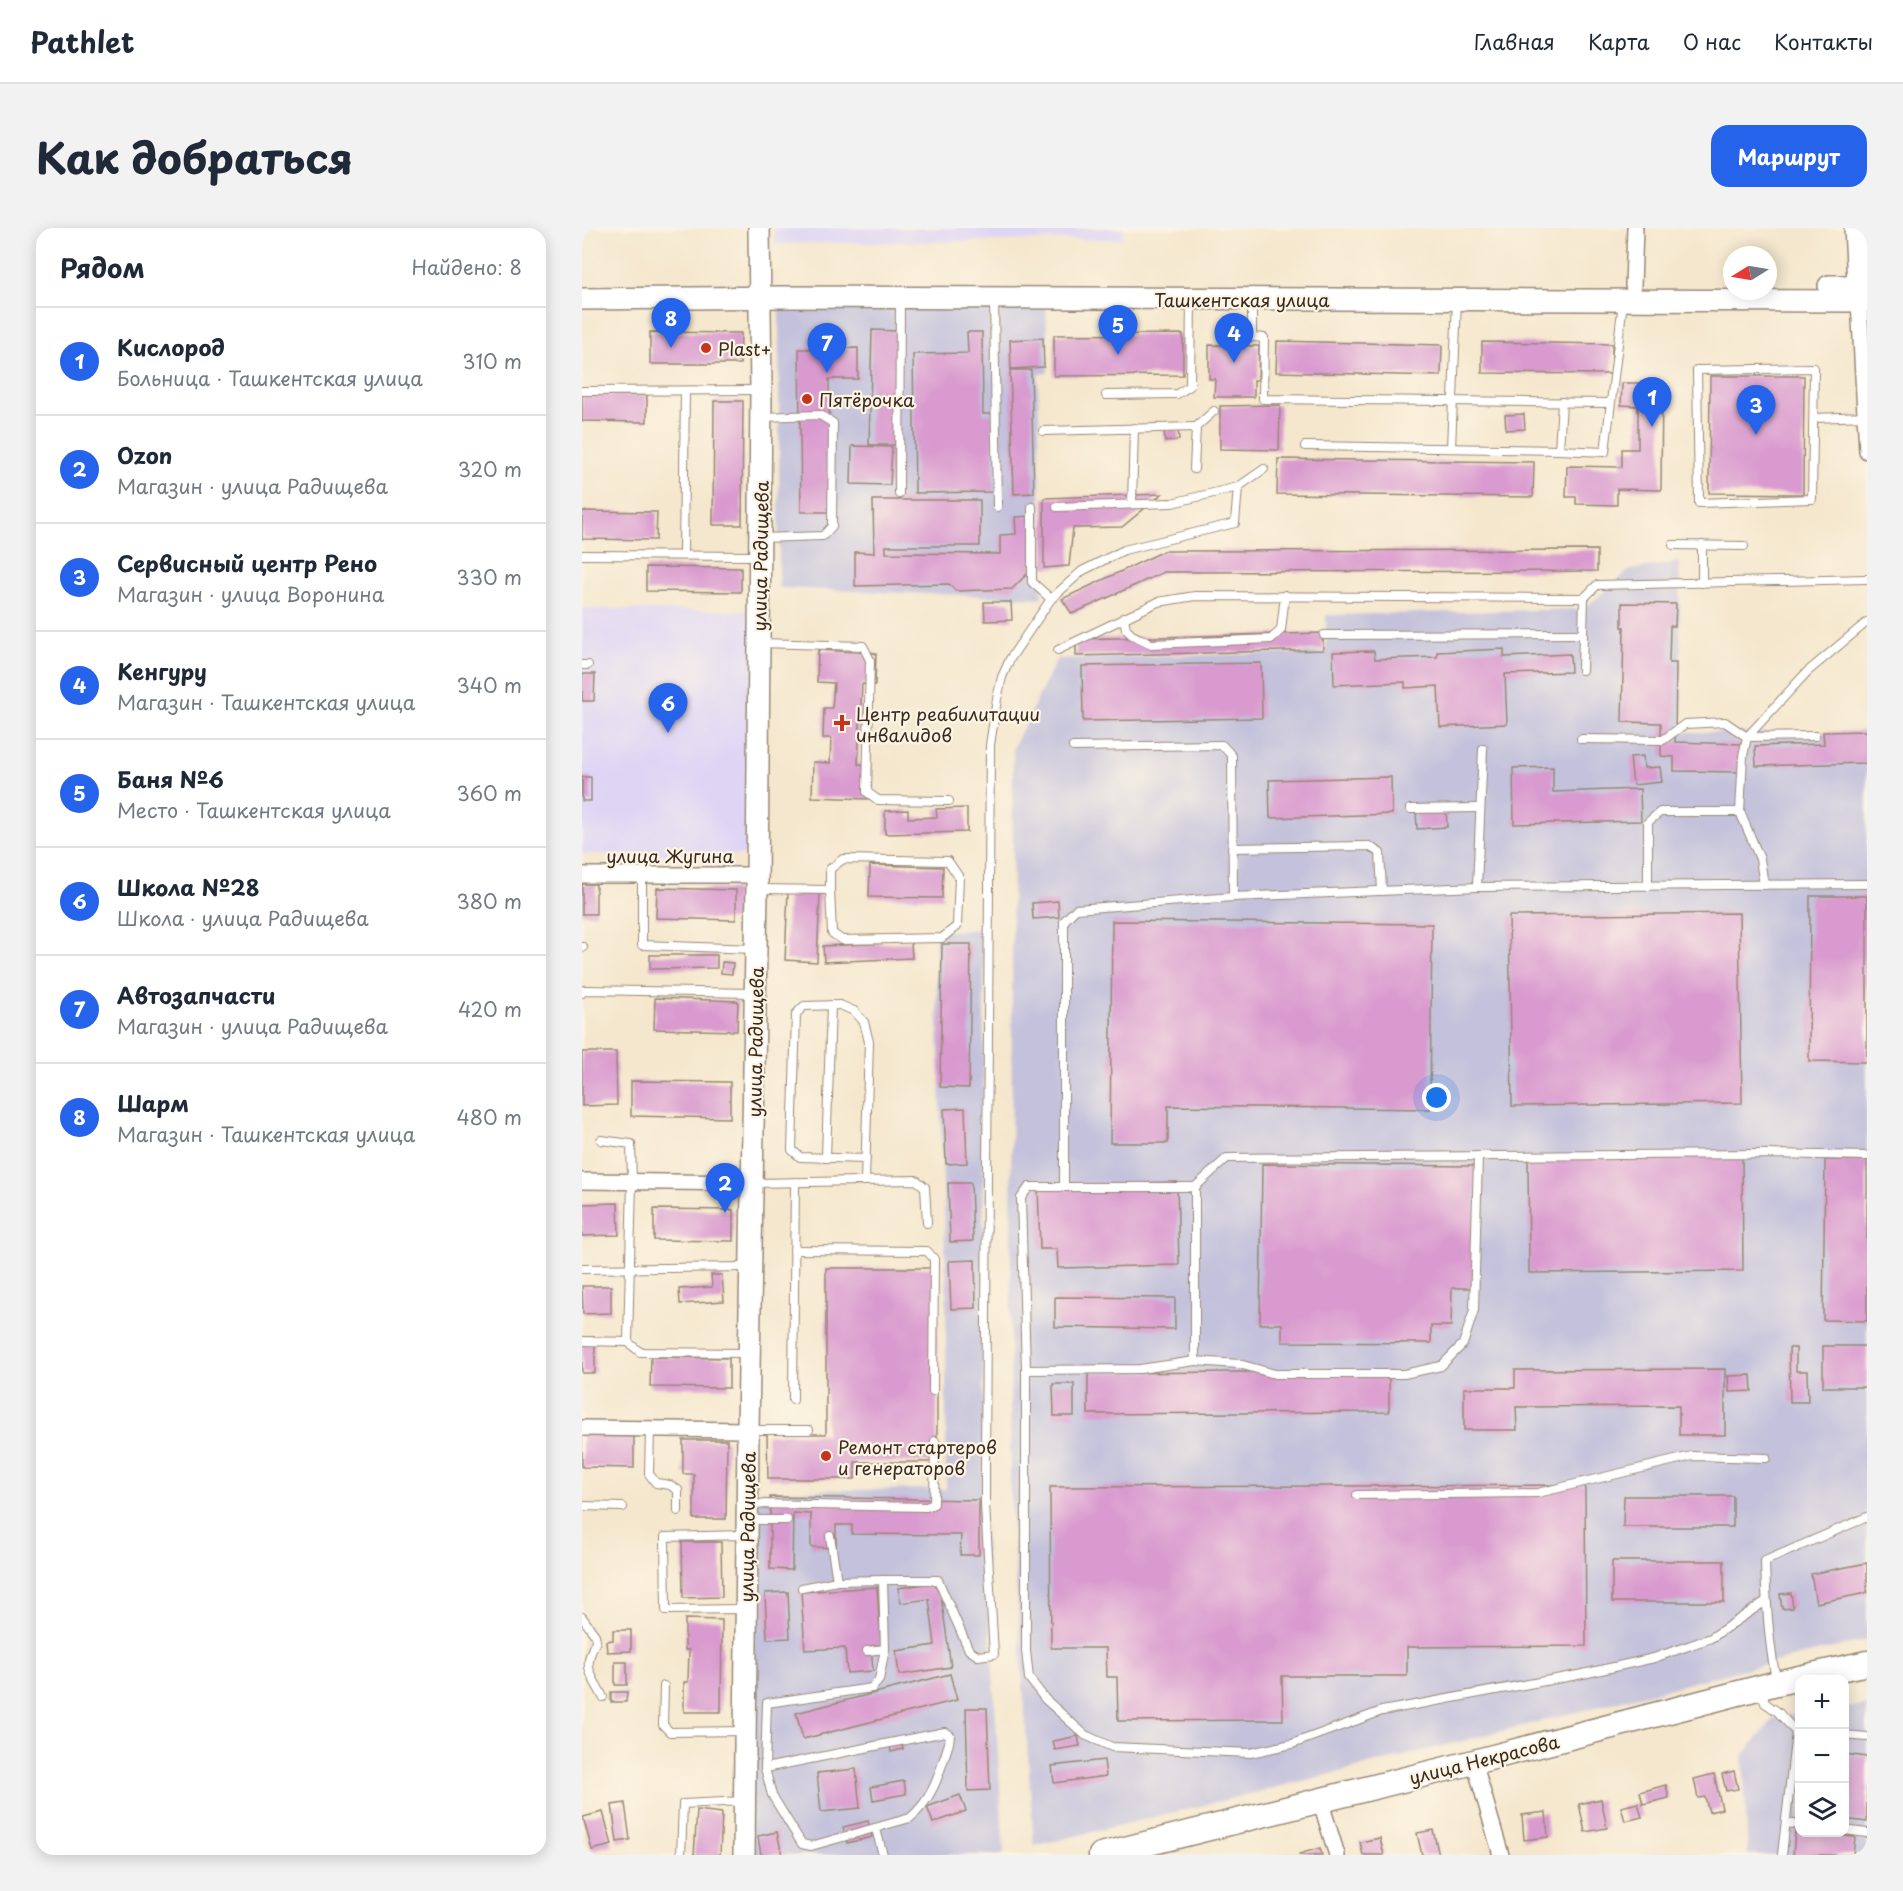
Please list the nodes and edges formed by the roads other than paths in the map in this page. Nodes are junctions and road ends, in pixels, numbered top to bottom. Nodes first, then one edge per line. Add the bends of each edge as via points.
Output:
1 (759, 228) edge
2 (1635, 228) edge
3 (1855, 228) edge
4 (582, 287) edge
5 (1723, 287) edge
6 (1777, 287) edge
7 (760, 292) junction
8 (1863, 294) edge
9 (1630, 296) junction
10 (900, 298) junction
11 (994, 298) junction
12 (582, 299) edge
13 (1191, 299) junction
14 (1252, 299) junction
15 (1457, 300) junction
16 (761, 390) junction
17 (582, 391) edge
18 (686, 391) junction
19 (1106, 395) dead end
20 (1452, 401) junction
21 (1562, 402) junction
22 (1610, 403) junction
23 (1214, 411) dead end
24 (1866, 416) edge
25 (761, 417) junction
26 (1814, 418) junction
27 (1196, 427) junction
28 (1134, 428) junction
29 (1043, 430) dead end
30 (1305, 446) dead end
31 (1451, 448) junction
32 (1559, 450) junction
33 (1867, 450) edge
34 (1194, 469) dead end
35 (1264, 469) dead end
36 (1238, 487) junction
37 (899, 494) dead end
38 (1132, 504) junction
39 (997, 507) dead end
40 (1032, 507) dead end
41 (1057, 507) dead end
42 (1673, 545) dead end
43 (1701, 545) junction
44 (1744, 546) dead end
45 (760, 547) junction
46 (582, 555) edge
47 (683, 555) junction
48 (1867, 579) edge
49 (1702, 583) junction
50 (1286, 596) junction
51 (1584, 598) junction
52 (1051, 599) junction
53 (1124, 617) junction
54 (1867, 622) edge
55 (1583, 634) junction
56 (1324, 635) dead end
57 (759, 643) junction
58 (1058, 650) dead end
59 (1582, 670) dead end
60 (1815, 736) dead end
61 (1747, 737) junction
62 (1581, 739) dead end
63 (1073, 747) dead end
64 (1483, 748) dead end
65 (949, 801) dead end
66 (1410, 808) dead end
67 (1480, 808) junction
68 (1740, 812) junction
69 (1232, 848) junction
70 (582, 875) edge
71 (642, 875) junction
72 (757, 882) junction
73 (1867, 884) edge
74 (1764, 885) junction
75 (1648, 886) junction
76 (1477, 887) junction
77 (830, 890) junction
78 (1382, 891) junction
79 (1233, 897) junction
80 (756, 949) junction
81 (582, 993) edge
82 (756, 993) junction
83 (831, 1005) junction
84 (601, 1140) dead end
85 (1478, 1156) junction
86 (1867, 1156) edge
87 (826, 1158) junction
88 (866, 1159) junction
89 (582, 1181) edge
90 (632, 1181) junction
91 (865, 1181) junction
92 (795, 1182) junction
93 (752, 1183) junction
94 (1064, 1187) junction
95 (1195, 1187) junction
96 (927, 1223) dead end
97 (794, 1250) junction
98 (750, 1267) junction
99 (630, 1268) junction
100 (582, 1269) edge
101 (582, 1341) edge
102 (628, 1342) junction
103 (749, 1353) junction
104 (1195, 1361) junction
105 (1026, 1370) junction
106 (933, 1391) dead end
107 (793, 1400) dead end
108 (582, 1428) edge
109 (650, 1429) junction
110 (748, 1430) junction
111 (809, 1430) dead end
112 (935, 1440) dead end
113 (1766, 1458) dead end
114 (1357, 1495) dead end
115 (582, 1506) edge
116 (623, 1507) dead end
117 (678, 1511) dead end
118 (1867, 1517) edge
119 (747, 1520) junction
120 (787, 1520) dead end
121 (830, 1536) dead end
122 (883, 1580) junction
123 (837, 1581) junction
124 (802, 1588) dead end
125 (1766, 1601) junction
126 (746, 1609) junction
127 (582, 1617) edge
128 (885, 1649) junction
129 (867, 1651) dead end
130 (1867, 1663) edge
131 (1769, 1685) junction
132 (664, 1686) dead end
133 (603, 1697) dead end
134 (767, 1703) junction
135 (745, 1704) junction
136 (1795, 1729) edge
137 (745, 1731) junction
138 (1849, 1735) edge
139 (1867, 1737) edge
140 (1795, 1755) edge
141 (1474, 1762) junction
142 (765, 1768) junction
143 (1320, 1800) junction
144 (745, 1801) junction
145 (1786, 1823) junction
146 (1795, 1824) edge
147 (876, 1829) junction
148 (1849, 1831) edge
149 (1867, 1833) edge
150 (1153, 1848) edge
151 (681, 1855) edge
152 (744, 1855) edge
153 (883, 1855) edge
154 (1101, 1855) edge
155 (1337, 1855) edge
156 (1501, 1855) edge
157 (1782, 1855) edge

1 - 7 main road, улица Радищева
2 - 9 street
3 - 8 main road
4 - 7 main road, Ташкентская улица
5 - 9 main road, Ташкентская улица
6 - 8 main road
7 - 9 main road, Ташкентская улица
7 - 10 main road, Ташкентская улица
7 - 12 main road, Ташкентская улица
7 - 16 main road, улица Радищева
8 - 9 main road, Ташкентская улица
8 - 24 street
9 - 15 main road, Ташкентская улица
9 - 22 lane
10 - 11 main road, Ташкентская улица
10 - 37 lane
11 - 13 main road, Ташкентская улица
11 - 39 lane
13 - 14 main road, Ташкентская улица
13 - 19 lane via 1190,386 1177,394
14 - 15 main road, Ташкентская улица
14 - 20 lane via 1252,337 1264,338 1263,399
15 - 20 lane
16 - 18 lane
16 - 25 main road, улица Радищева
17 - 18 lane
18 - 47 lane
20 - 21 lane
20 - 31 lane
21 - 22 lane
21 - 32 lane
22 - 32 lane via 1605,452
23 - 27 lane
24 - 26 lane
24 - 33 street
25 - 45 main road, улица Радищева
25 - 45 lane via 820,415 833,423 832,526 823,536
26 - 26 lane via 1814,368 1698,370 1699,502 1812,499
27 - 28 lane
27 - 34 lane
28 - 29 lane
28 - 38 lane
30 - 31 lane
31 - 32 lane
35 - 36 lane
36 - 38 lane via 1172,503
36 - 52 lane via 1235,523 1124,550 1082,571
38 - 41 lane
40 - 52 lane via 1032,582
42 - 43 lane
43 - 44 lane
43 - 49 lane
45 - 47 lane
45 - 57 main road, улица Радищева
46 - 47 lane
48 - 49 lane
49 - 51 lane via 1597,585
50 - 51 lane
50 - 53 lane via 1195,596 1158,602
50 - 53 lane via 1281,630 1271,639 1151,644 1132,635 1126,629
51 - 55 lane
52 - 122 lane via 1006,668 990,745 985,1474 994,1654 978,1656 969,1650 938,1580
53 - 58 lane
54 - 61 lane via 1807,672
55 - 56 lane
55 - 59 lane
57 - 65 lane via 863,646 870,660 867,792 878,800
57 - 72 main road, улица Радищева
60 - 61 lane
61 - 62 lane via 1725,722 1685,724 1663,740
61 - 68 lane
63 - 69 lane via 1222,745 1232,756
64 - 67 lane
66 - 67 lane
67 - 76 lane
68 - 74 lane via 1760,859
68 - 75 lane via 1660,812 1648,822
69 - 78 lane via 1369,846 1380,854
69 - 79 lane
70 - 71 street, улица Жугина
71 - 72 street, улица Жугина
71 - 80 lane via 642,945
72 - 77 lane
72 - 80 main road, улица Радищева
73 - 74 lane
74 - 75 lane
75 - 76 lane
76 - 78 lane
77 - 77 lane via 832,933 842,940 942,938 957,926 959,877 948,861 843,859 830,869
78 - 79 lane
79 - 94 lane via 1076,909 1064,921
80 - 82 main road, улица Радищева
81 - 82 lane
82 - 93 main road, улица Радищева
83 - 87 lane
83 - 87 lane via 804,1006 796,1014 792,1150 800,1157
83 - 88 lane via 854,1011 864,1022 869,1042
84 - 90 lane via 631,1144
85 - 86 lane
85 - 95 lane via 1227,1158
85 - 104 lane via 1474,1310 1463,1344 1442,1366 1404,1374 1275,1374 1239,1364
87 - 88 lane
88 - 91 lane
89 - 90 street
90 - 93 street
90 - 99 lane
91 - 92 lane
91 - 96 lane via 916,1180 925,1187
92 - 93 lane
92 - 97 lane
93 - 98 main road, улица Радищева
94 - 95 lane
94 - 105 lane via 1029,1187 1021,1198
95 - 104 lane
97 - 106 lane via 927,1251 934,1259
97 - 107 lane
98 - 99 lane
98 - 103 main road, улица Радищева
99 - 100 lane
99 - 102 lane
101 - 102 lane
102 - 103 lane via 640,1352
103 - 110 main road, улица Радищева
104 - 105 lane via 1140,1369
105 - 125 lane via 1029,1678 1045,1699 1085,1735 1112,1747 1250,1753 1292,1744 1382,1711 1654,1658 1711,1638
108 - 109 street
109 - 110 street
109 - 117 lane via 649,1474 656,1483 678,1490
110 - 111 lane
110 - 119 main road, улица Радищева
112 - 119 lane via 934,1504
113 - 114 lane via 1692,1456 1538,1492
115 - 116 lane
118 - 125 lane via 1765,1560
119 - 120 lane
119 - 126 main road, улица Радищева
119 - 126 lane via 665,1537 666,1610
121 - 123 lane
122 - 123 lane
122 - 128 lane
123 - 124 lane
125 - 131 lane via 1771,1655
126 - 135 main road, улица Радищева
127 - 133 lane via 595,1635 587,1665
128 - 129 lane
128 - 134 lane via 879,1680 872,1688
130 - 131 main road, улица Некрасова
131 - 136 lane via 1765,1703
131 - 141 main road, улица Некрасова
132 - 137 lane via 663,1725 670,1732
134 - 135 lane
134 - 142 lane
135 - 137 main road, улица Радищева
137 - 144 main road, улица Радищева
138 - 139 lane
140 - 145 lane
141 - 143 main road, улица Некрасова
141 - 156 street
142 - 147 lane via 772,1796 802,1844 812,1846
142 - 147 lane via 945,1732 950,1735 935,1786 923,1807 910,1818
143 - 150 main road, улица Некрасова
143 - 155 street
144 - 151 lane via 683,1804
144 - 152 main road, улица Радищева
145 - 146 lane
145 - 157 lane
147 - 153 lane
148 - 149 lane
150 - 154 main road, улица Некрасова

